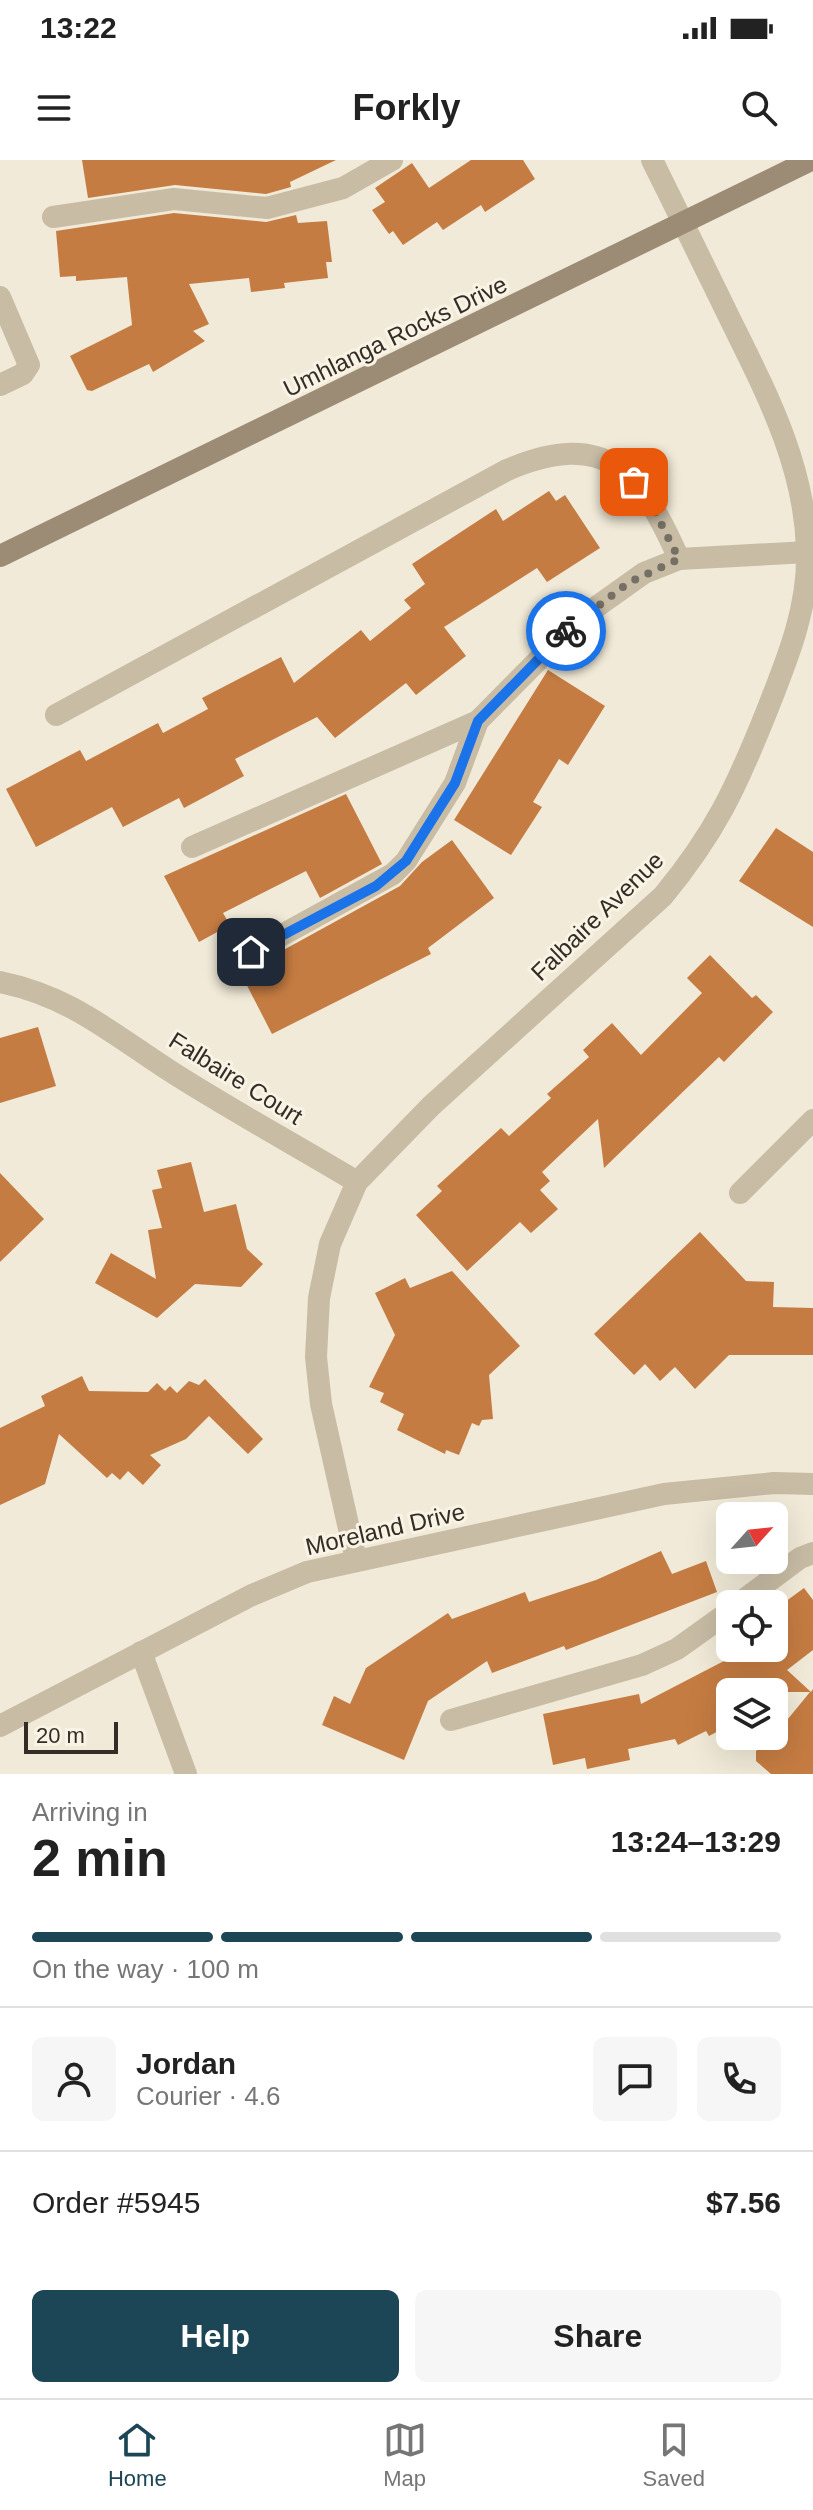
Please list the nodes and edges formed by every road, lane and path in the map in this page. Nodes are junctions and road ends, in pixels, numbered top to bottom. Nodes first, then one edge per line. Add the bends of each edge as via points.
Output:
1 (392, 160) edge
2 (652, 160) edge
3 (811, 160) edge
4 (53, 217) dead end
5 (683, 224) junction
6 (0, 297) edge
7 (0, 385) edge
8 (808, 552) junction
9 (0, 556) edge
10 (679, 559) junction
11 (56, 715) dead end
12 (478, 721) junction
13 (192, 847) dead end
14 (251, 952) dead end
15 (0, 982) edge
16 (813, 1120) edge
17 (357, 1182) junction
18 (740, 1193) dead end
19 (813, 1484) edge
20 (813, 1553) edge
21 (356, 1560) junction
22 (757, 1590) edge
23 (716, 1621) edge
24 (141, 1652) junction
25 (451, 1720) dead end
26 (0, 1726) edge
27 (186, 1774) edge

1 - 4 street via 343,188 267,208 174,199
2 - 5 street, Falbaire Avenue
3 - 5 main road, Umhlanga Rocks Drive
5 - 8 street, Falbaire Avenue via 777,413 803,501
5 - 9 main road, Umhlanga Rocks Drive
6 - 7 street via 29,365 23,374
8 - 10 street
8 - 17 street, Falbaire Avenue via 793,646 739,779 693,859 663,896 431,1106
10 - 11 street via 651,504 610,463 579,452 544,454
10 - 12 street via 644,573 578,620
12 - 13 street
12 - 14 street via 455,783 406,861 376,886
15 - 17 street, Falbaire Court via 65,1001 90,1015 166,1068
16 - 18 street
17 - 21 street, Falbaire Avenue via 330,1244 319,1298 316,1357 321,1404
19 - 21 street, Moreland Drive via 664,1494
20 - 22 street
21 - 24 street, Moreland Drive via 307,1572 252,1595
23 - 25 street via 677,1649 642,1665
24 - 26 street, Moreland Drive
24 - 27 street

